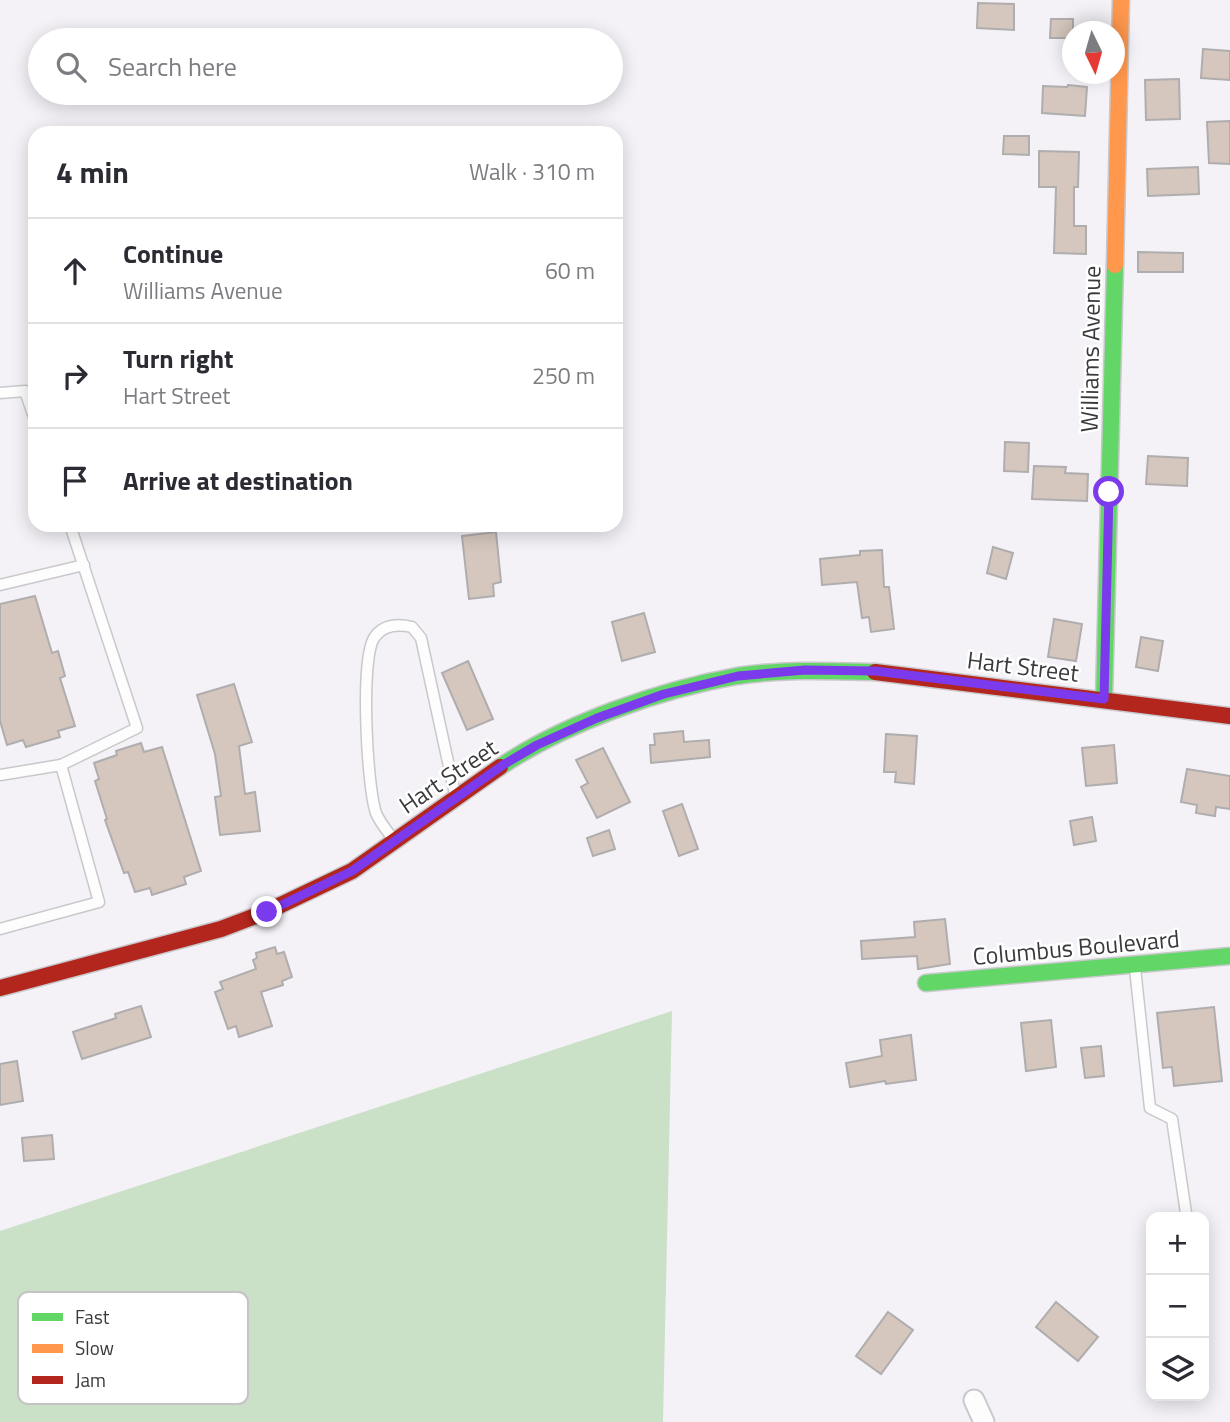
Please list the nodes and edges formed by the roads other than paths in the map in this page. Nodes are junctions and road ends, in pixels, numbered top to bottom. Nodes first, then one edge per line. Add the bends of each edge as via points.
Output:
1 (1121, 0) edge
2 (0, 393) edge
3 (28, 400) edge
4 (72, 532) edge
5 (84, 565) junction
6 (0, 585) edge
7 (1104, 699) junction
8 (1230, 716) edge
9 (61, 765) junction
10 (0, 775) edge
11 (456, 799) junction
12 (394, 841) junction
13 (0, 929) edge
14 (1230, 956) edge
15 (1135, 964) junction
16 (926, 983) dead end
17 (0, 988) edge
18 (1186, 1212) edge
19 (974, 1400) dead end
20 (984, 1422) edge

1 - 7 main road, Williams Avenue
2 - 3 lane via 25,391
4 - 5 lane
5 - 6 lane
5 - 9 lane via 137,728
7 - 8 main road, Hart Street
7 - 11 main road, Hart Street via 875,671 805,670 738,676 664,694 566,730 503,765
9 - 10 lane
9 - 13 lane via 99,902
11 - 12 main road, Hart Street
11 - 12 lane via 421,638 412,626 385,628 374,638 366,691 377,814
12 - 17 main road, Hart Street via 352,871 267,912 221,929
14 - 15 main road, Columbus Boulevard
15 - 16 main road, Columbus Boulevard
15 - 18 lane via 1150,1108 1172,1119
19 - 20 street

